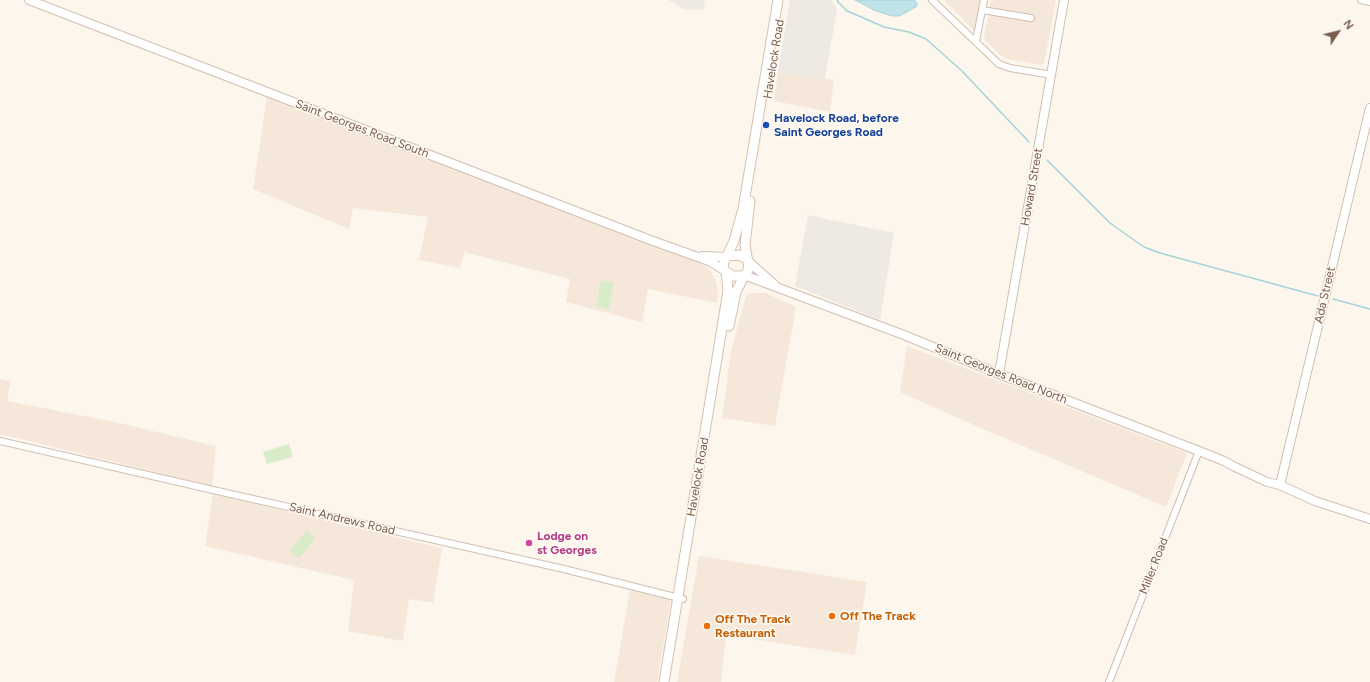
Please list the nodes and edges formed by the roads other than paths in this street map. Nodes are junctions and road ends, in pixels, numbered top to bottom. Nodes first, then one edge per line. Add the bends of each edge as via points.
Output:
1 (29, 0) edge
2 (778, 0) edge
3 (784, 0) edge
4 (932, 0) edge
5 (984, 0) edge
6 (1064, 0) edge
7 (1361, 0) edge
8 (1370, 2) edge
9 (982, 10) junction
10 (1031, 18) dead end
11 (976, 41) junction
12 (1052, 75) junction
13 (1370, 108) edge
14 (695, 256) junction
15 (727, 256) junction
16 (748, 261) junction
17 (725, 271) junction
18 (744, 276) junction
19 (778, 287) junction
20 (999, 374) junction
21 (0, 441) edge
22 (1199, 451) junction
23 (1280, 483) junction
24 (1370, 518) edge
25 (680, 598) junction
26 (664, 682) edge
27 (670, 682) edge
28 (1109, 682) edge

1 - 14 street, Saint Georges Road South
2 - 15 main road, Havelock Road via 743,210 738,232
3 - 16 main road, Havelock Road via 750,206 745,245
4 - 11 street
5 - 9 street
6 - 12 street, Howard Street
7 - 8 street
9 - 10 street
9 - 11 street
11 - 12 street via 999,64
12 - 20 street, Howard Street
13 - 23 street, Ada Street
14 - 15 street, Saint Georges Road South
14 - 17 street, Saint Georges Road South
15 - 16 main road via 739,255
15 - 17 main road via 724,262
16 - 18 main road via 749,268
16 - 19 street, Saint Georges Road North
17 - 18 main road via 733,276
17 - 25 main road, Havelock Road via 728,291
18 - 19 street, Saint Georges Road North
18 - 25 main road, Havelock Road via 736,292 728,326
19 - 20 street, Saint Georges Road North
20 - 22 street, Saint Georges Road North
21 - 25 street, Saint Andrews Road via 564,569
22 - 23 street, Saint Georges Road North
22 - 28 street, Miller Road
23 - 24 street, Saint Georges Road North
25 - 26 main road, Havelock Road
25 - 27 main road, Havelock Road

